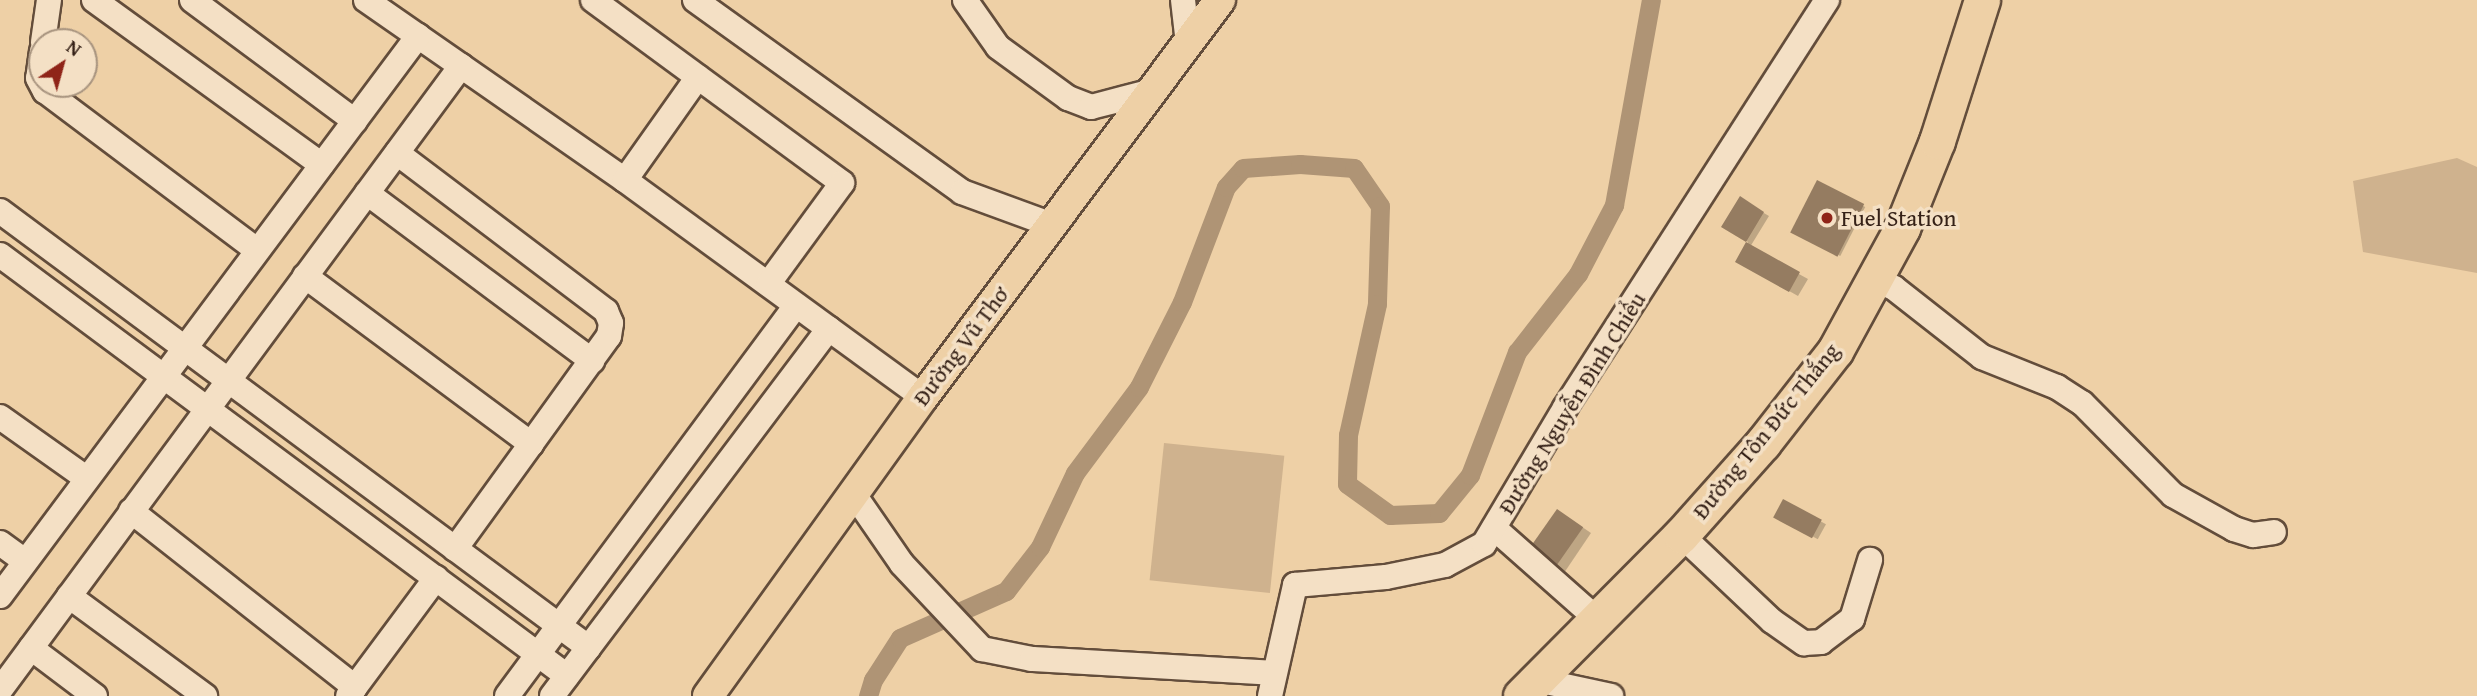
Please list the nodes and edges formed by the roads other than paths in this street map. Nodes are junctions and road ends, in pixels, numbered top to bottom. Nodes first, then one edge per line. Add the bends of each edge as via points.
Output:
1 (49, 0) edge
2 (94, 0) edge
3 (192, 0) edge
4 (366, 0) edge
5 (593, 0) edge
6 (695, 0) edge
7 (965, 0) edge
8 (1182, 0) edge
9 (1220, 0) edge
10 (1827, 0) edge
11 (1982, 0) edge
12 (45, 28) edge
13 (418, 36) junction
14 (1188, 44) junction
15 (461, 66) junction
16 (698, 77) junction
17 (1153, 91) junction
18 (54, 98) edge
19 (355, 121) junction
20 (397, 153) junction
21 (321, 164) junction
22 (625, 180) junction
23 (367, 192) junction
24 (0, 211) edge
25 (1052, 225) junction
26 (257, 250) junction
27 (0, 255) edge
28 (305, 276) junction
29 (1877, 281) junction
30 (768, 284) junction
31 (796, 305) junction
32 (829, 329) junction
33 (184, 349) junction
34 (592, 361) junction
35 (164, 374) junction
36 (227, 381) junction
37 (923, 397) junction
38 (208, 408) junction
39 (0, 417) edge
40 (531, 444) junction
41 (86, 478) junction
42 (853, 494) junction
43 (131, 511) junction
44 (1494, 528) junction
45 (2274, 532) dead end
46 (1681, 535) junction
47 (0, 543) edge
48 (455, 549) junction
49 (1870, 560) dead end
50 (25, 561) junction
51 (436, 578) junction
52 (0, 596) edge
53 (68, 596) junction
54 (1597, 619) junction
55 (559, 626) junction
56 (31, 648) junction
57 (589, 648) junction
58 (538, 654) junction
59 (567, 676) junction
60 (1272, 684) edge
61 (1529, 688) edge
62 (0, 690) edge
63 (352, 691) edge
64 (95, 696) edge
65 (205, 696) edge
66 (507, 696) edge
67 (552, 696) edge
68 (708, 696) edge
69 (1611, 696) edge

1 - 12 street
2 - 21 street
3 - 19 street
4 - 13 street
5 - 16 street
6 - 25 street via 962,192
7 - 17 street via 999,47 1068,98 1091,107
8 - 14 street
9 - 14 main road, Đường Vũ Thơ
10 - 44 street, Đường Nguyễn Đình Chiểu via 1564,408
11 - 29 highway, Đường Tôn Đức Thắng via 1937,141
13 - 15 street
13 - 19 street
14 - 17 main road, Đường Vũ Thơ
15 - 20 street
15 - 22 street
16 - 22 street
16 - 30 street via 842,183
17 - 25 main road, Đường Vũ Thơ
18 - 26 street
19 - 21 street
20 - 23 street
20 - 34 street via 606,311 611,323 609,336
21 - 26 street
22 - 30 street
23 - 28 street
23 - 34 street
24 - 33 street
25 - 37 main road, Đường Vũ Thơ
26 - 33 street
27 - 35 street
28 - 36 street
28 - 40 street
29 - 45 street via 1894,288 1982,357 2057,387 2082,403 2173,495 2234,529 2253,535
29 - 46 highway, Đường Tôn Đức Thắng via 1835,351 1763,443
30 - 31 street
31 - 32 street
31 - 55 street
32 - 37 street
32 - 57 street
33 - 35 street
33 - 36 street
34 - 40 street
35 - 38 street
35 - 41 street
36 - 38 street
36 - 48 street
37 - 42 main road, Đường Vũ Thơ
38 - 43 street
38 - 51 street
39 - 41 street
40 - 48 street
41 - 50 street
42 - 60 street via 902,564 982,649 1032,659
42 - 68 main road, Đường Vũ Thơ
43 - 53 street
43 - 63 street
44 - 54 street
44 - 60 street, Đường Nguyễn Đình Chiểu via 1484,544 1445,565 1386,577 1295,585
46 - 49 street via 1772,621 1804,643 1821,642 1852,619
46 - 54 highway, Đường Tôn Đức Thắng
47 - 50 street
48 - 55 street
50 - 52 street
51 - 58 street
51 - 63 street
53 - 56 street
53 - 65 street
54 - 61 highway, Đường Tôn Đức Thắng
55 - 57 street
55 - 58 street
56 - 62 street
56 - 64 street
57 - 59 street
58 - 59 street
58 - 66 street
59 - 67 street
61 - 69 street

